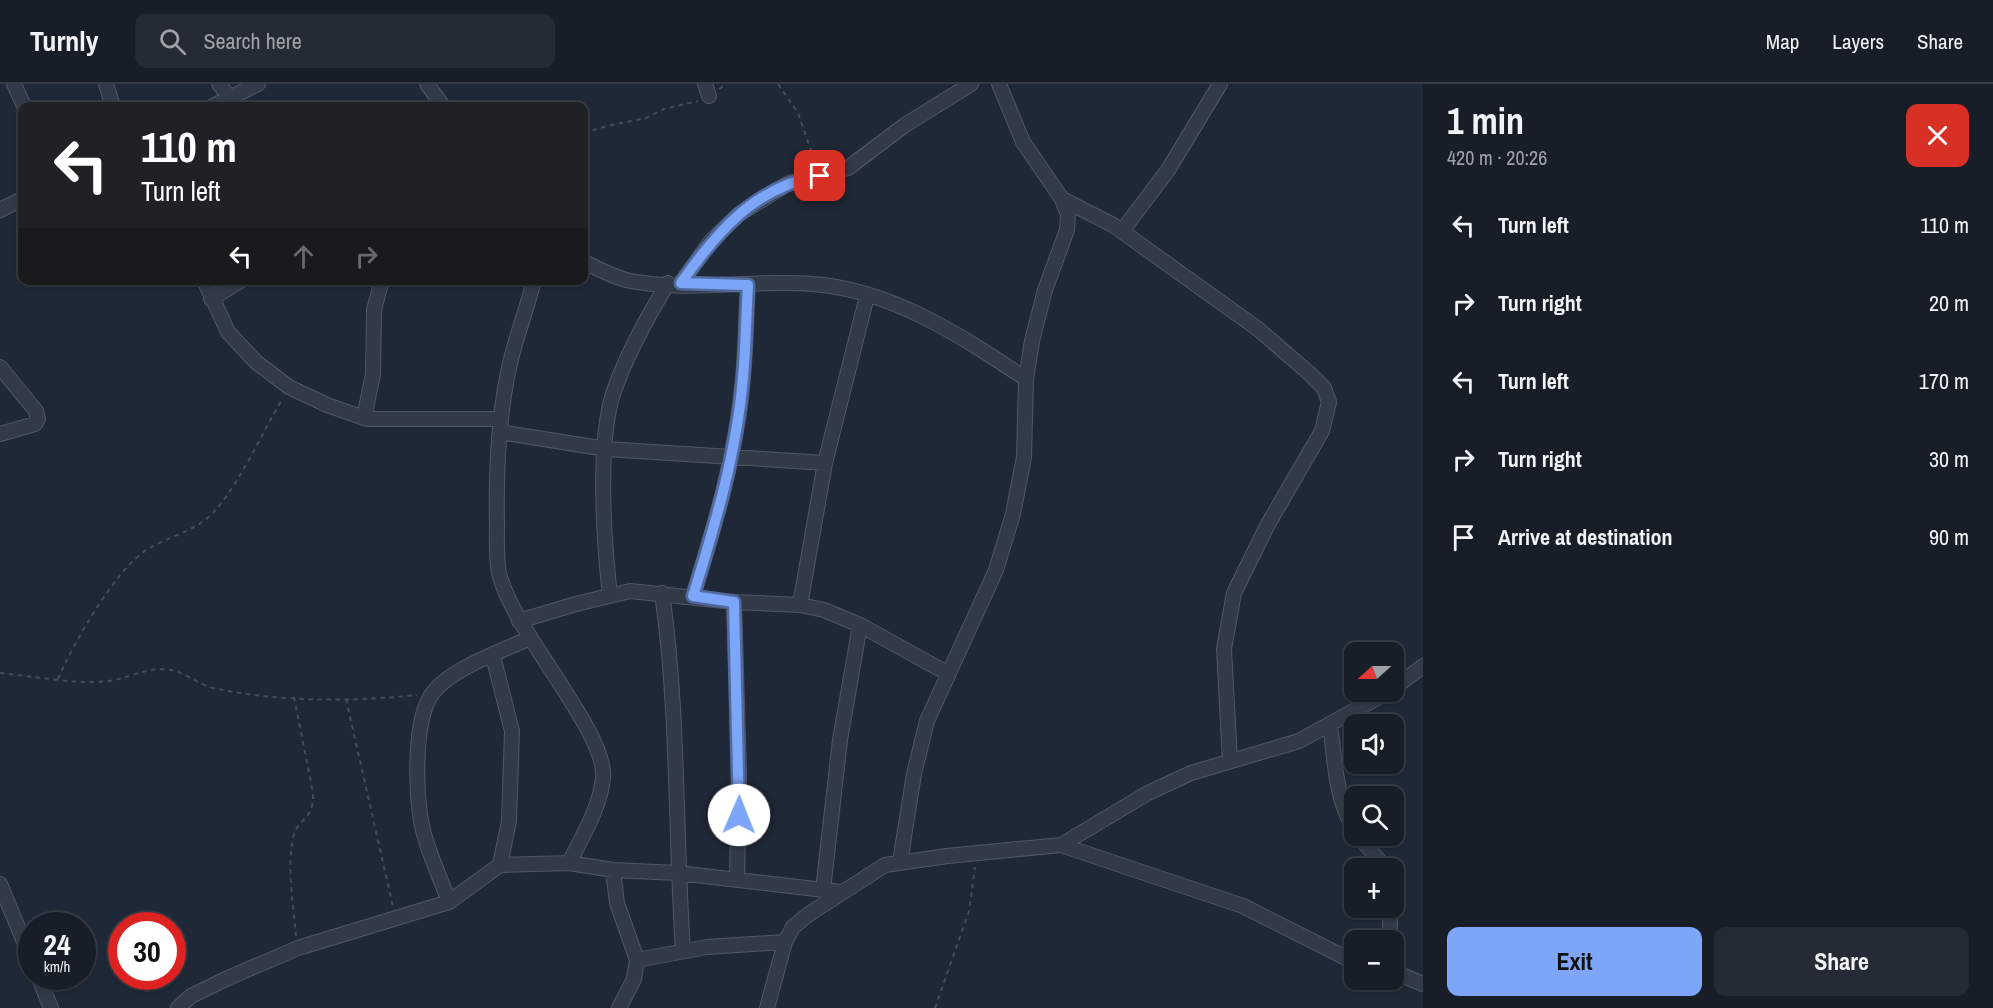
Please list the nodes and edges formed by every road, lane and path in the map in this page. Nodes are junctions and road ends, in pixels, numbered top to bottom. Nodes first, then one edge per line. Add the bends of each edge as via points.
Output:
1 (14, 84) edge
2 (106, 84) edge
3 (219, 84) edge
4 (258, 84) edge
5 (427, 84) edge
6 (726, 84) edge
7 (778, 84) edge
8 (971, 84) edge
9 (999, 84) edge
10 (1220, 84) edge
11 (707, 90) edge
12 (22, 102) edge
13 (112, 102) edge
14 (224, 102) edge
15 (226, 102) edge
16 (440, 102) edge
17 (588, 132) edge
18 (820, 176) junction
19 (1062, 199) junction
20 (18, 200) edge
21 (0, 210) edge
22 (1122, 231) junction
23 (588, 264) edge
24 (675, 283) junction
25 (206, 285) edge
26 (234, 285) edge
27 (381, 285) edge
28 (533, 285) edge
29 (748, 285) junction
30 (867, 296) junction
31 (211, 299) junction
32 (0, 367) edge
33 (1026, 379) junction
34 (289, 387) junction
35 (364, 418) junction
36 (500, 425) junction
37 (0, 434) edge
38 (606, 449) junction
39 (731, 458) junction
40 (825, 463) junction
41 (663, 593) junction
42 (610, 596) junction
43 (693, 596) junction
44 (734, 602) junction
45 (800, 605) junction
46 (519, 621) junction
47 (861, 625) junction
48 (530, 638) junction
49 (493, 656) junction
50 (1423, 666) edge
51 (0, 673) edge
52 (947, 673) junction
53 (58, 679) junction
54 (1404, 680) edge
55 (432, 693) junction
56 (294, 697) junction
57 (346, 699) junction
58 (1370, 702) edge
59 (1330, 725) junction
60 (1230, 761) junction
61 (1344, 808) edge
62 (1061, 845) junction
63 (1367, 846) edge
64 (976, 853) junction
65 (1377, 858) edge
66 (900, 862) junction
67 (569, 863) junction
68 (501, 865) junction
69 (613, 870) junction
70 (678, 873) junction
71 (737, 880) junction
72 (0, 884) edge
73 (823, 890) junction
74 (841, 892) junction
75 (448, 902) junction
76 (396, 918) junction
77 (18, 927) edge
78 (785, 942) junction
79 (298, 948) junction
80 (683, 951) junction
81 (1344, 957) edge
82 (637, 960) junction
83 (1404, 976) edge
84 (1423, 984) edge
85 (44, 990) edge
86 (51, 1008) edge
87 (178, 1008) edge
88 (620, 1008) edge
89 (767, 1008) edge
90 (935, 1008) edge

1 - 12 street
2 - 13 street
3 - 14 street
4 - 15 street
5 - 16 street
6 - 11 path
7 - 18 path via 798,113
8 - 18 street via 905,125 848,168
9 - 19 street via 1023,142
10 - 22 street via 1168,170
11 - 17 path via 681,107
18 - 24 street via 789,183 739,214
19 - 22 street
19 - 33 street via 1068,214 1067,230 1045,290
20 - 21 street
22 - 60 street via 1258,329 1324,388 1329,402 1322,431 1234,593 1224,649
23 - 24 street via 624,279
24 - 29 street
24 - 38 street via 631,348 613,396
25 - 31 street
26 - 31 street
27 - 35 street via 374,310 373,374
28 - 36 street via 508,370
29 - 30 street via 813,284
29 - 39 street via 743,378
30 - 33 street via 902,307 957,333
30 - 40 street
31 - 34 street via 228,332 256,362
32 - 37 street via 36,411 38,419 35,424
33 - 52 street via 1024,457 1013,514 996,570
34 - 35 street
34 - 53 path via 222,501 205,520 146,550 128,566 85,627
35 - 36 street
36 - 38 street
36 - 46 street via 496,499 499,571
38 - 39 street
38 - 42 street via 605,557
39 - 40 street
39 - 43 street
40 - 45 street
41 - 42 street via 630,591
41 - 43 street
41 - 70 street via 675,715
42 - 46 street
43 - 44 street
44 - 45 street
44 - 71 street via 739,773
45 - 47 street
46 - 48 street
47 - 52 street
47 - 73 street via 840,740
48 - 49 street
48 - 67 street via 601,760 603,777 598,797
49 - 55 street via 446,680
49 - 68 street via 512,731 509,821
50 - 54 street
51 - 53 path
52 - 66 street via 927,721
53 - 56 path via 107,681 141,670 159,669 172,670 210,687
55 - 57 path
55 - 75 street via 423,711 418,779 420,816
56 - 57 path
56 - 79 path via 314,809 294,835 292,844 291,892
57 - 76 path
58 - 59 street
59 - 60 street via 1299,741
59 - 61 street
60 - 62 street via 1191,772
62 - 64 street
62 - 81 street via 1243,906
63 - 65 street
64 - 66 street
64 - 90 path via 969,911
66 - 74 street via 885,865
67 - 68 street
67 - 69 street
68 - 75 street
69 - 70 street
69 - 82 street via 617,903
70 - 71 street
70 - 80 street
71 - 73 street
72 - 77 street
73 - 74 street
74 - 78 street via 793,927
75 - 76 street
76 - 79 street
78 - 80 street
78 - 89 street
79 - 87 street via 191,996
80 - 82 street
82 - 88 street via 634,979
83 - 84 street
85 - 86 street

